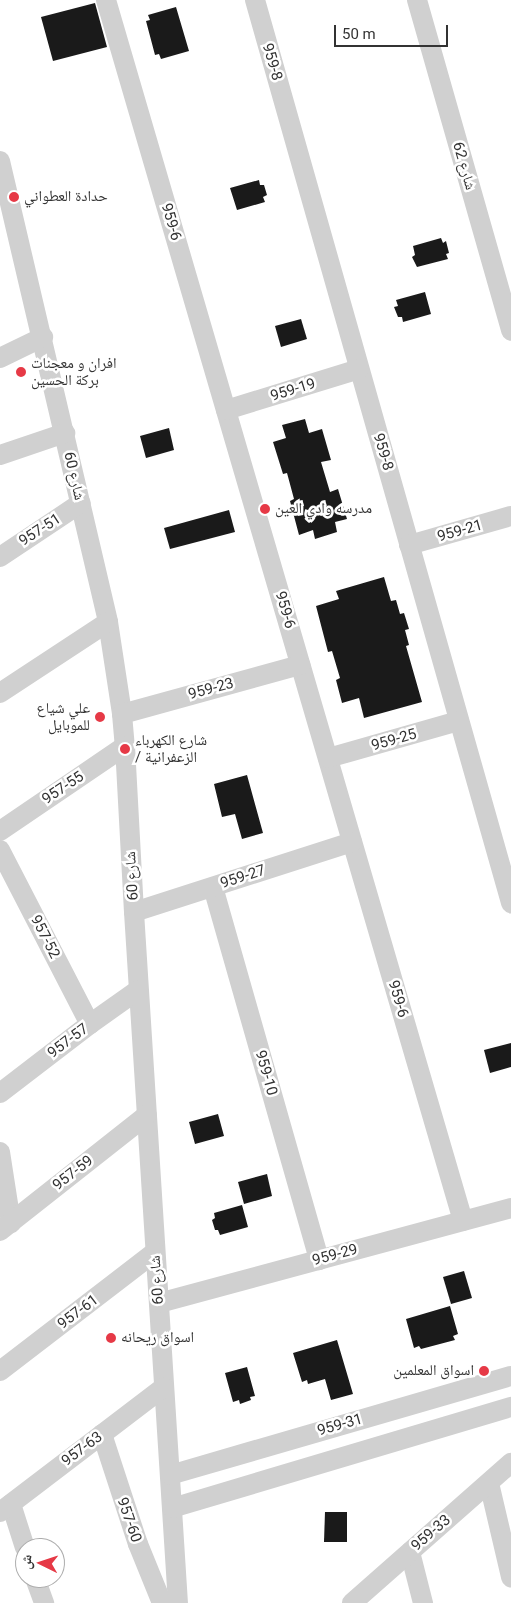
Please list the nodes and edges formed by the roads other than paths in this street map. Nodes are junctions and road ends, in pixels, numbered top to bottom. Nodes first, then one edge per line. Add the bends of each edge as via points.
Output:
1 (106, 0) edge
2 (255, 0) edge
3 (417, 0) edge
4 (0, 161) edge
5 (511, 331) edge
6 (43, 337) junction
7 (0, 358) edge
8 (359, 369) junction
9 (226, 410) junction
10 (65, 434) junction
11 (0, 455) edge
12 (81, 503) junction
13 (511, 516) edge
14 (409, 545) junction
15 (0, 557) edge
16 (108, 622) junction
17 (300, 665) junction
18 (0, 693) edge
19 (122, 714) junction
20 (459, 721) junction
21 (125, 746) junction
22 (328, 758) junction
23 (0, 831) edge
24 (352, 842) junction
25 (0, 850) edge
26 (213, 887) junction
27 (511, 903) edge
28 (134, 912) junction
29 (138, 990) junction
30 (90, 1024) junction
31 (0, 1093) edge
32 (147, 1115) junction
33 (0, 1152) edge
34 (511, 1208) edge
35 (463, 1221) junction
36 (5, 1227) edge
37 (155, 1252) junction
38 (319, 1260) junction
39 (159, 1302) junction
40 (0, 1372) edge
41 (511, 1376) edge
42 (164, 1387) junction
43 (511, 1407) edge
44 (102, 1434) junction
45 (511, 1463) edge
46 (170, 1475) junction
47 (489, 1483) junction
48 (5, 1508) edge
49 (172, 1508) junction
50 (20, 1538) edge
51 (410, 1552) junction
52 (511, 1577) edge
53 (39, 1588) edge
54 (44, 1603) edge
55 (162, 1603) edge
56 (178, 1603) edge
57 (352, 1603) edge
58 (424, 1603) edge

1 - 9 street, 959-6
2 - 8 street, 959-8
3 - 5 street, شارع 62
4 - 6 street, شارع 60
6 - 7 street
6 - 10 street, شارع 60
8 - 9 street, 959-19
8 - 14 street, 959-8
9 - 17 street, 959-6
10 - 11 street
10 - 12 street, شارع 60
12 - 15 street, 957-51
12 - 16 street, شارع 60
13 - 14 street, 959-21
14 - 20 street, 959-8
16 - 18 street
16 - 19 street, شارع 60
17 - 19 street, 959-23
17 - 22 street, 959-6
19 - 21 street, شارع 60
20 - 22 street, 959-25
20 - 27 street, 959-8
21 - 23 street, 957-55
21 - 28 street, شارع 60
22 - 24 street, 959-6
24 - 26 street, 959-27
24 - 35 street, 959-6
25 - 30 street, 957-52
26 - 28 street, 959-27
26 - 38 street, 959-10
28 - 29 street, شارع 60
29 - 30 street, 957-57
29 - 32 street, شارع 60
30 - 31 street, 957-57
32 - 36 street, 957-59
32 - 37 street, شارع 60
33 - 36 street
34 - 35 street, 959-29
35 - 38 street, 959-29
37 - 39 street, شارع 60
37 - 40 street, 957-61
38 - 39 street, 959-29
39 - 42 street, شارع 60
41 - 46 street, 959-31
42 - 44 street, 957-63
42 - 46 street, شارع 60
43 - 49 street, 959-31
44 - 48 street, 957-63
44 - 55 street, 957-60 via 138,1544
45 - 47 street, 959-33
46 - 49 street, شارع 60
47 - 51 street, 959-33
47 - 52 street
48 - 50 street
49 - 56 street, شارع 60
51 - 57 street, 959-33
51 - 58 street
53 - 54 street

